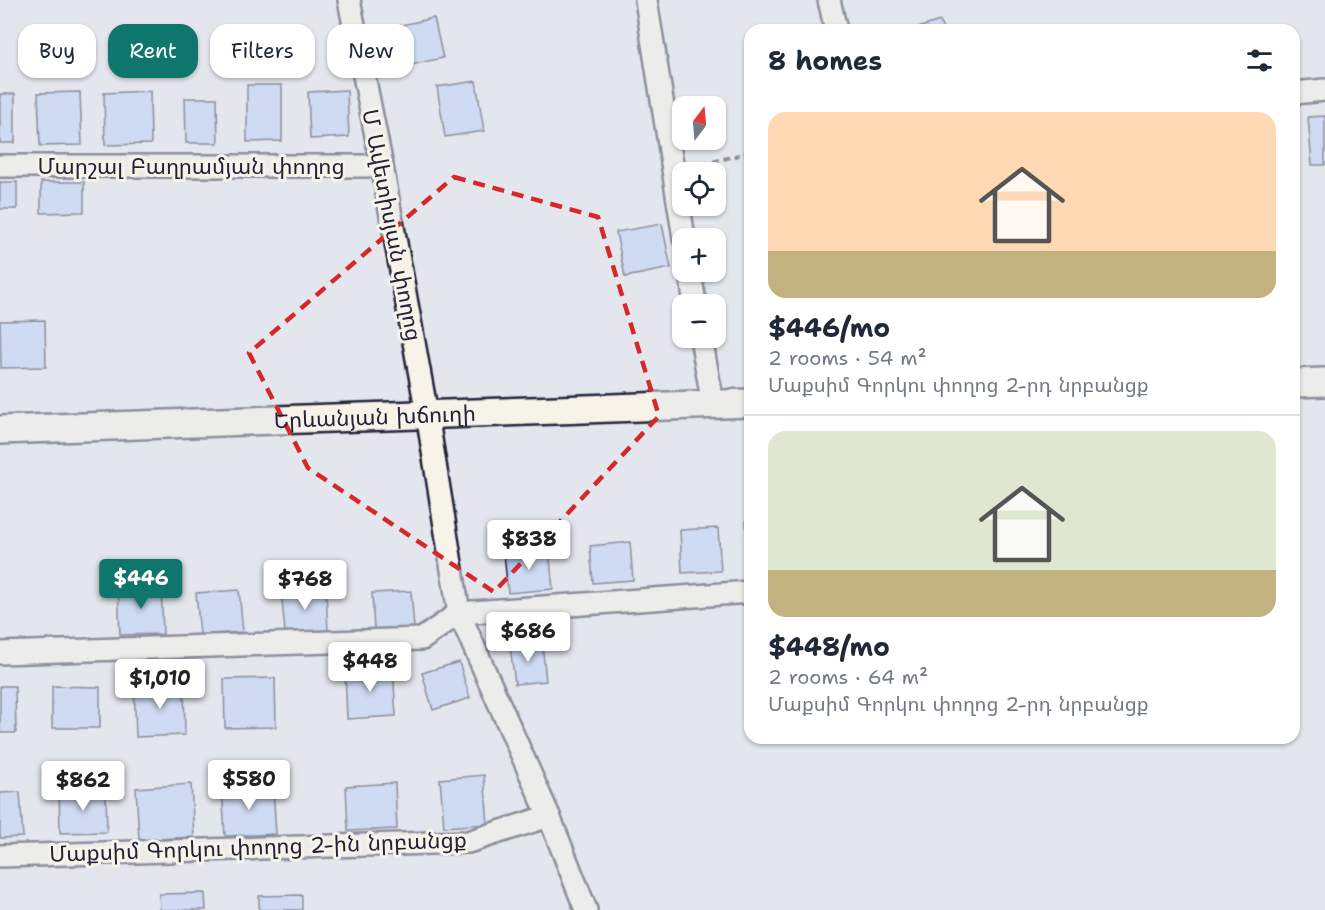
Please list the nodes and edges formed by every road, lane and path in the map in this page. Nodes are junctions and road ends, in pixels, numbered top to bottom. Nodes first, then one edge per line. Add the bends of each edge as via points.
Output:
1 (349, 0) edge
2 (646, 0) edge
3 (829, 0) edge
4 (835, 24) edge
5 (1325, 90) edge
6 (1300, 92) edge
7 (744, 154) edge
8 (712, 162) edge
9 (0, 166) edge
10 (382, 166) junction
11 (672, 166) edge
12 (703, 348) edge
13 (1325, 382) edge
14 (1300, 383) edge
15 (744, 403) edge
16 (713, 404) junction
17 (427, 414) junction
18 (0, 430) edge
19 (744, 592) edge
20 (459, 613) junction
21 (0, 653) edge
22 (549, 816) junction
23 (0, 856) edge
24 (586, 910) edge

1 - 10 street, Մ Ավետիսյան փողոց
2 - 11 street
3 - 4 street
5 - 6 street
7 - 8 path
9 - 10 street, Մարշալ Բաղրամյան փողոց
10 - 17 street, Մ Ավետիսյան փողոց
12 - 16 street
13 - 14 street
15 - 16 street, Երևանյան խճուղի
16 - 17 street, Երևանյան խճուղի
17 - 18 street, Երևանյան խճուղի
17 - 20 street, Մ Ավետիսյան փողոց
19 - 20 street
20 - 21 street via 422,639
20 - 22 street, Մ Ավետիսյան փողոց
22 - 23 street, Մաքսիմ Գորկու փողոց 2-ին նրբանցք via 468,842
22 - 24 street, Մ Ավետիսյան փողոց

